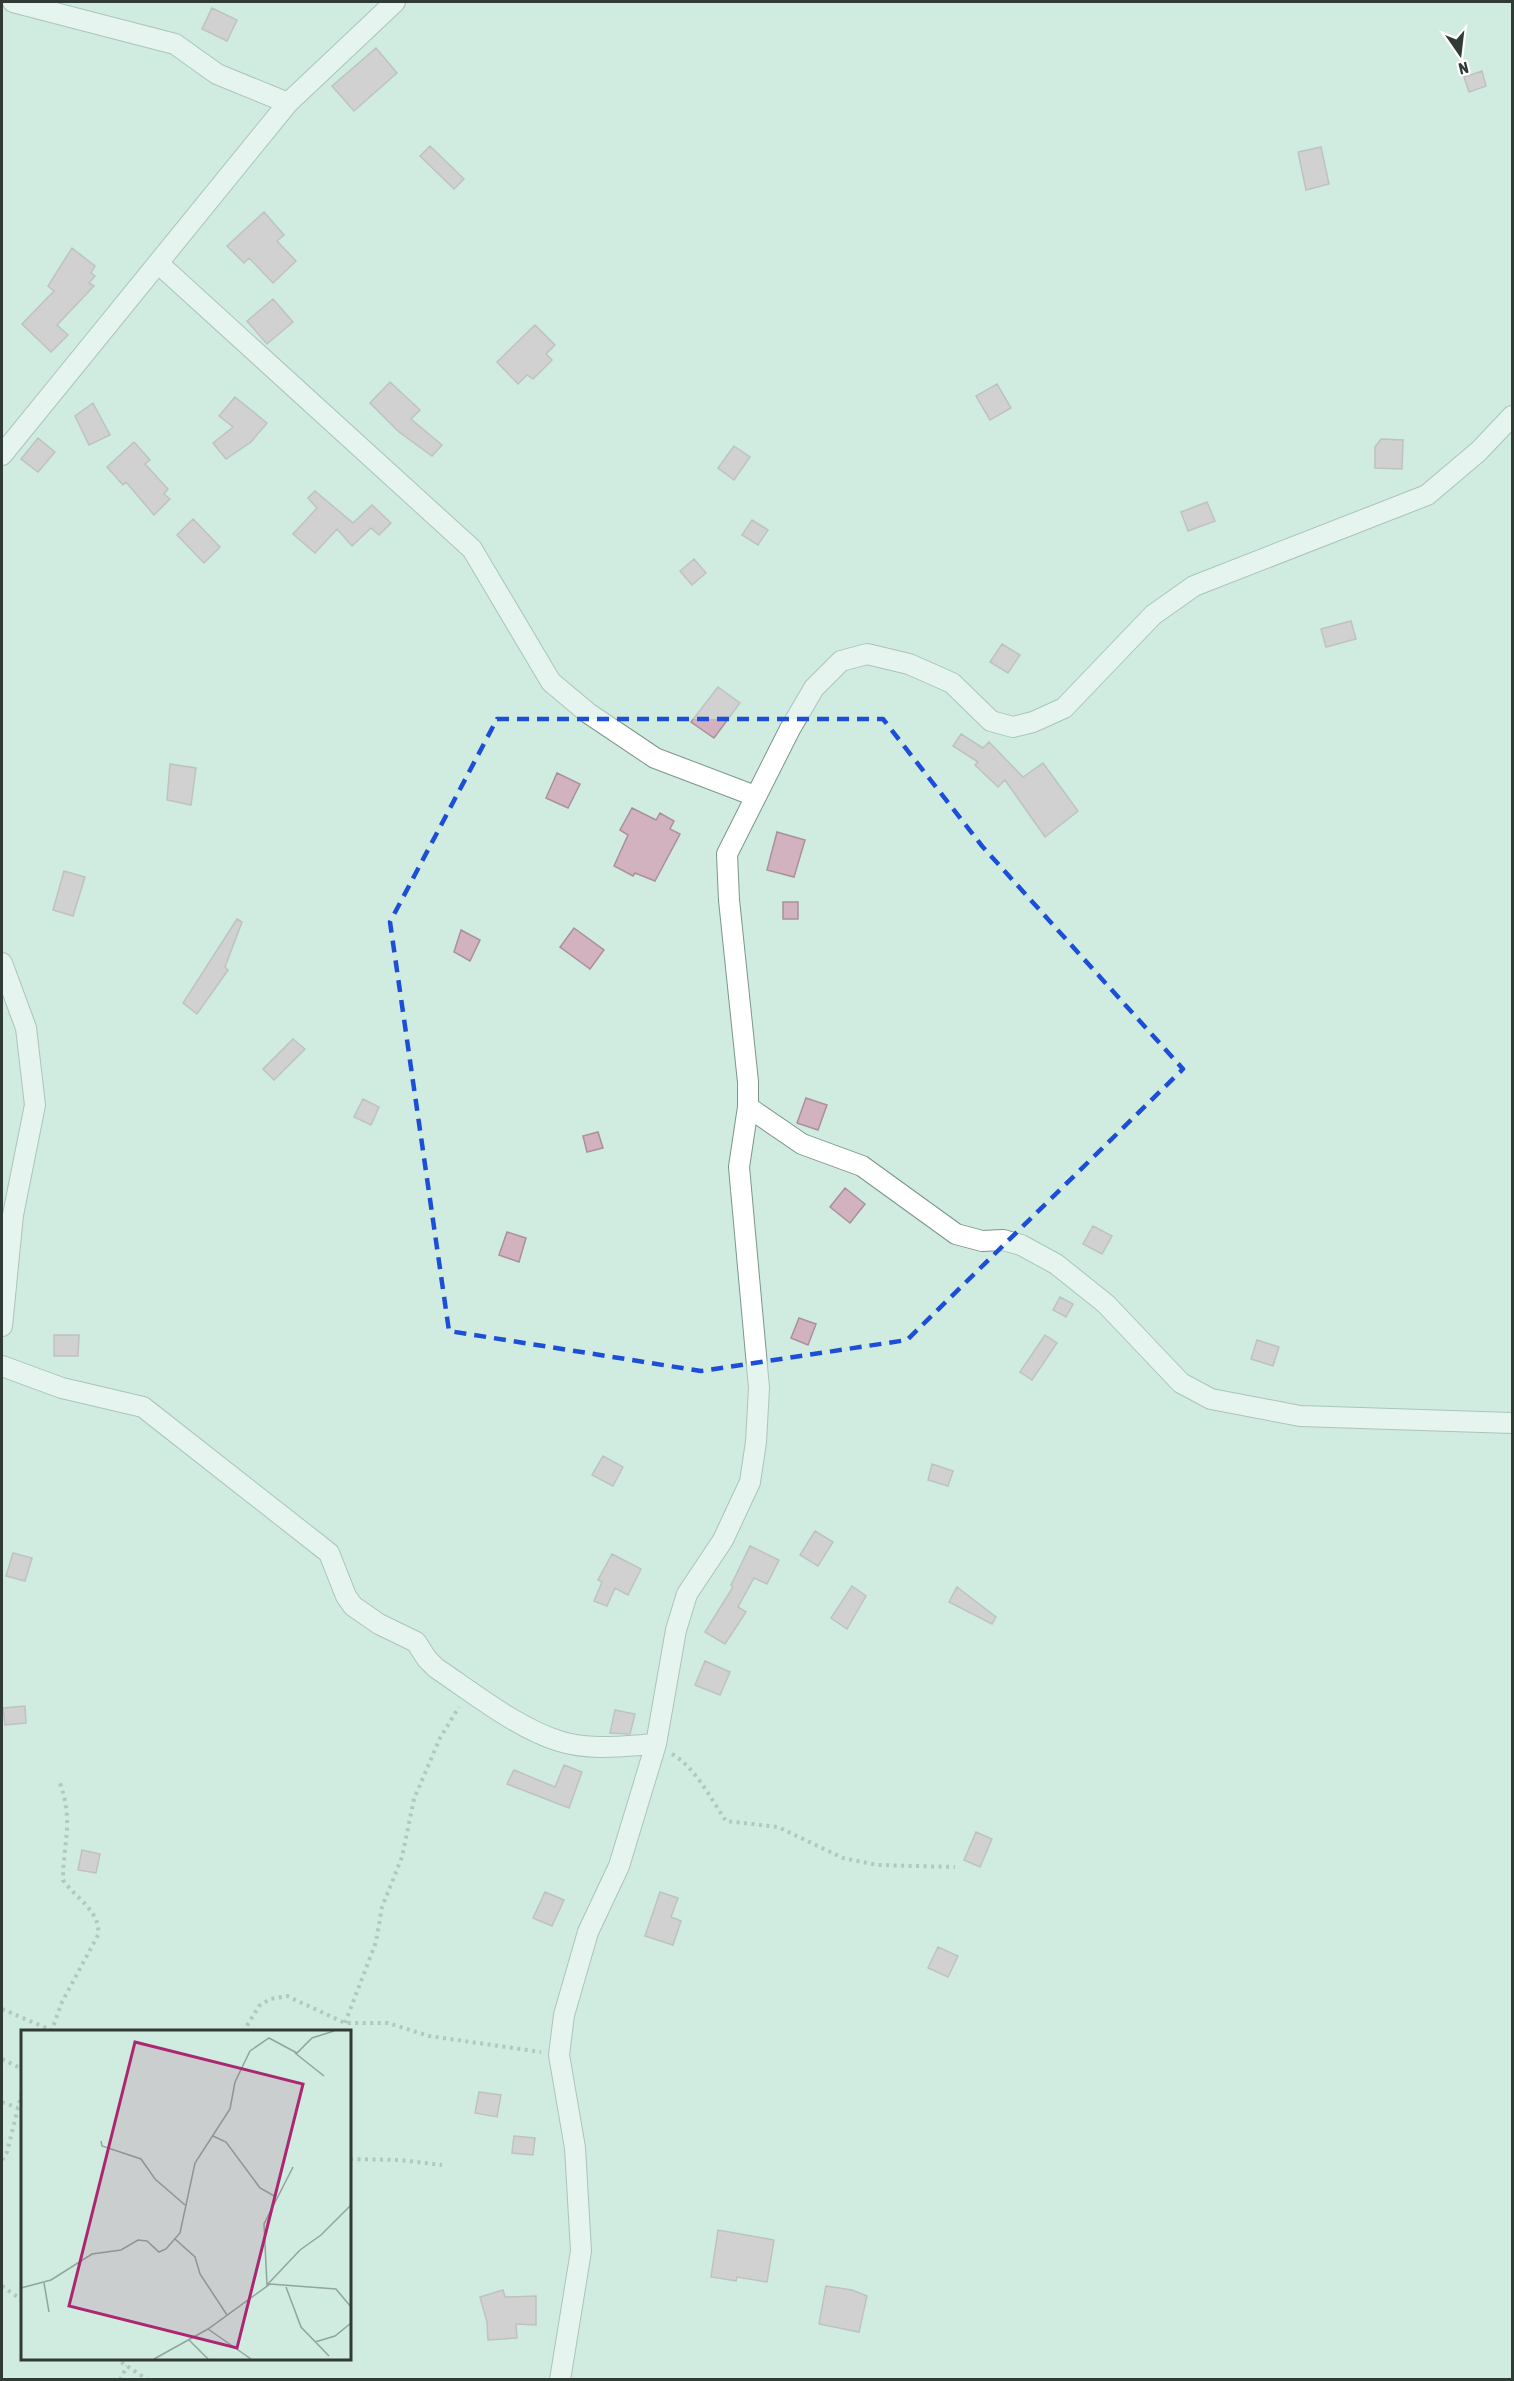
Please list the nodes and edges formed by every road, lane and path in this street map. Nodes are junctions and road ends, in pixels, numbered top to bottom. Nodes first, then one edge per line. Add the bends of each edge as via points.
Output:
1 (13, 2) edge
2 (395, 2) edge
3 (288, 103) junction
4 (159, 264) junction
5 (1512, 416) edge
6 (2, 455) edge
7 (755, 796) junction
8 (2, 963) edge
9 (748, 1107) junction
10 (2, 1326) edge
11 (2, 1366) edge
12 (1512, 1424) edge
13 (469, 1690) junction
14 (656, 1744) junction
15 (60, 1783) dead end
16 (956, 1867) dead end
17 (2, 2009) edge
18 (345, 2023) junction
19 (49, 2030) edge
20 (51, 2030) edge
21 (244, 2030) edge
22 (559, 2055) junction
23 (2, 2059) edge
24 (21, 2068) edge
25 (21, 2096) edge
26 (2, 2102) edge
27 (18, 2108) junction
28 (351, 2159) edge
29 (2, 2160) edge
30 (442, 2165) dead end
31 (2, 2286) edge
32 (21, 2299) edge
33 (118, 2360) edge
34 (127, 2366) junction
35 (120, 2379) edge
36 (148, 2379) edge
37 (560, 2379) edge

1 - 3 street via 175,44 217,74
2 - 3 street
3 - 4 street
4 - 6 street
4 - 7 street via 472,549 551,682 588,713 655,758
5 - 7 street via 1479,451 1427,495 1194,586 1153,615 1064,708 1033,722 1012,727 991,722 952,683 909,664 867,654 842,661 814,688
7 - 9 street via 727,854
8 - 10 street via 26,1028 35,1105 13,1215
9 - 12 street via 802,1144 862,1166 956,1234 1021,1245 1056,1264 1106,1304 1181,1383 1211,1399 1300,1416
9 - 14 street via 739,1167 759,1388 756,1442 750,1482 723,1539 687,1594 676,1630
11 - 13 street via 62,1388 143,1407 329,1553 353,1605 379,1624 416,1642 427,1659
13 - 14 street via 527,1727 559,1741 599,1747
13 - 18 path via 440,1738 414,1799 402,1857 382,1906 376,1942
14 - 16 path via 679,1758 726,1821 778,1827 843,1858 877,1865
14 - 22 street via 619,1866 588,1932 564,2015
15 - 20 path via 67,1802 63,1880 72,1894 93,1911 100,1924 99,1935 62,2002
17 - 19 path
18 - 21 path via 287,1996 259,2006
18 - 22 path via 388,2023 429,2036
22 - 37 street via 575,2148 582,2251
23 - 24 path
25 - 27 path
26 - 27 path
27 - 29 path
28 - 30 path
31 - 32 path
33 - 34 path
34 - 35 path
34 - 36 path

